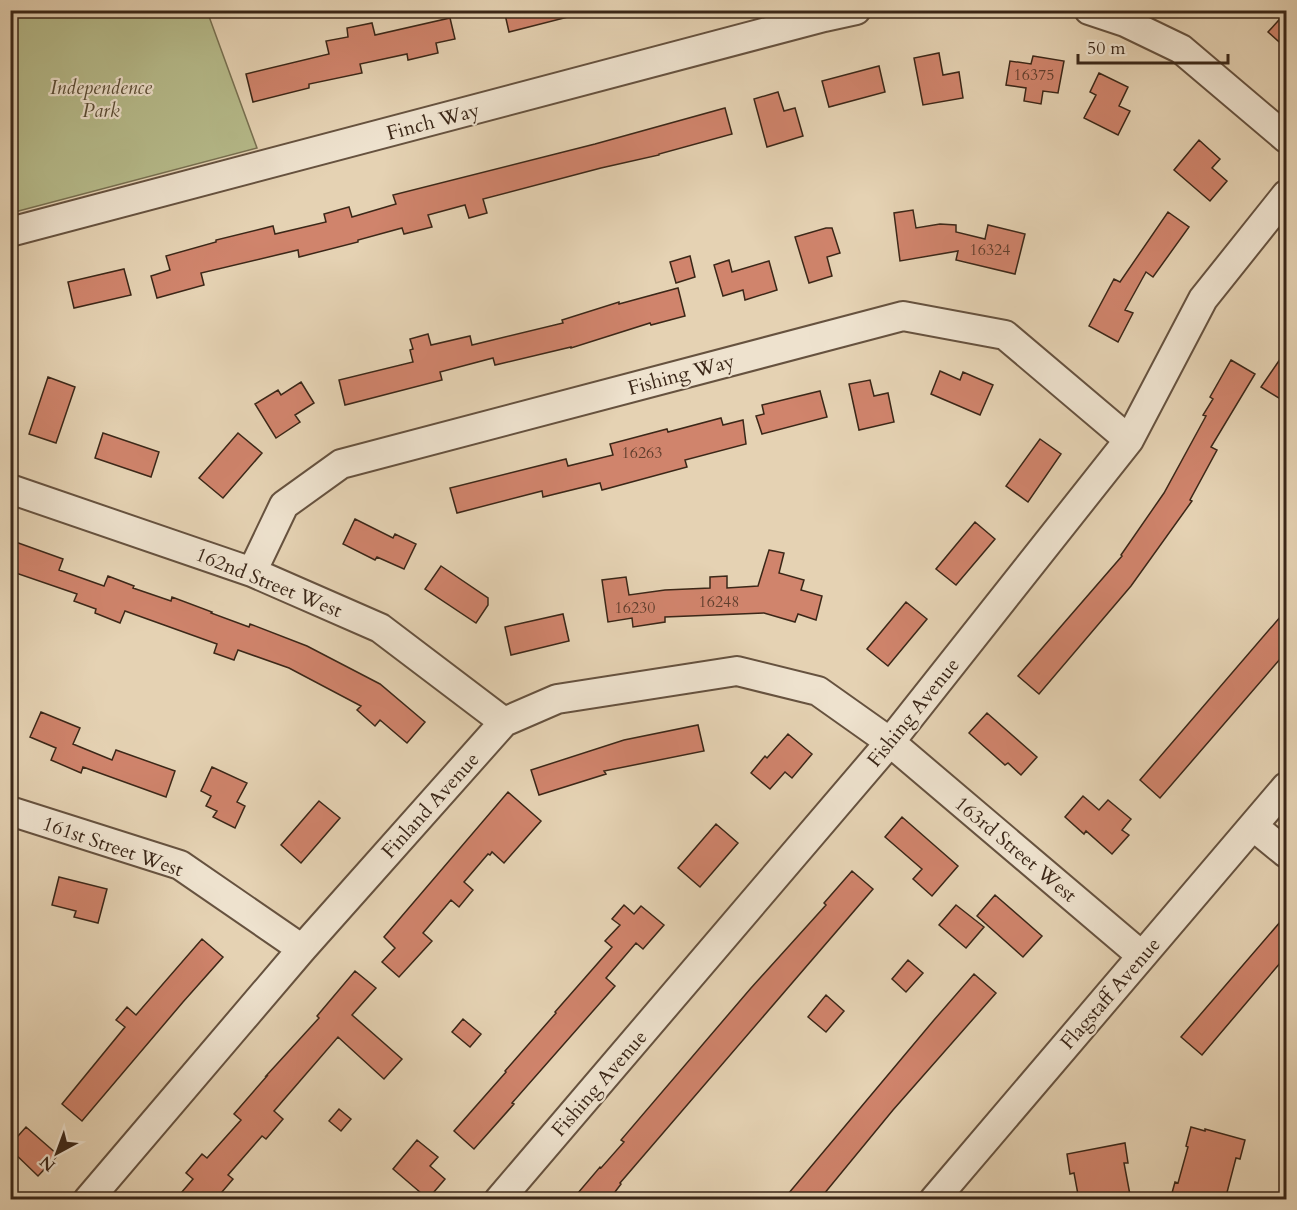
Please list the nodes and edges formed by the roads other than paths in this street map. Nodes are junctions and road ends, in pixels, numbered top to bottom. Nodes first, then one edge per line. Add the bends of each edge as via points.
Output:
1 (856, 10) edge
2 (1089, 10) edge
3 (824, 14) edge
4 (1287, 138) edge
5 (1287, 195) edge
6 (10, 232) edge
7 (1129, 440) junction
8 (10, 489) edge
9 (252, 572) junction
10 (504, 722) junction
11 (890, 742) junction
12 (1287, 787) edge
13 (10, 811) edge
14 (1253, 826) junction
15 (1287, 853) edge
16 (302, 949) junction
17 (1142, 956) junction
18 (88, 1200) edge
19 (499, 1200) edge
20 (934, 1200) edge

1 - 3 street, Finch Way
2 - 4 street via 1125,22 1181,49
3 - 6 street, Finch Way
5 - 7 street, Fishing Avenue via 1203,299
7 - 9 street, Fishing Way via 1005,335 903,316 341,464 284,505
7 - 11 street, Fishing Avenue
8 - 9 street, 162nd Street West
9 - 10 street, 162nd Street West via 380,628
10 - 11 street, Finland Avenue via 557,699 737,671 818,691
10 - 16 street, Finland Avenue
11 - 17 street, 163rd Street West
11 - 19 street, Fishing Avenue
12 - 14 street, Flagstaff Avenue
13 - 16 street, 161st Street West via 180,865
14 - 15 street
14 - 17 street, Flagstaff Avenue
16 - 18 street, Finland Avenue
17 - 20 street, Flagstaff Avenue

